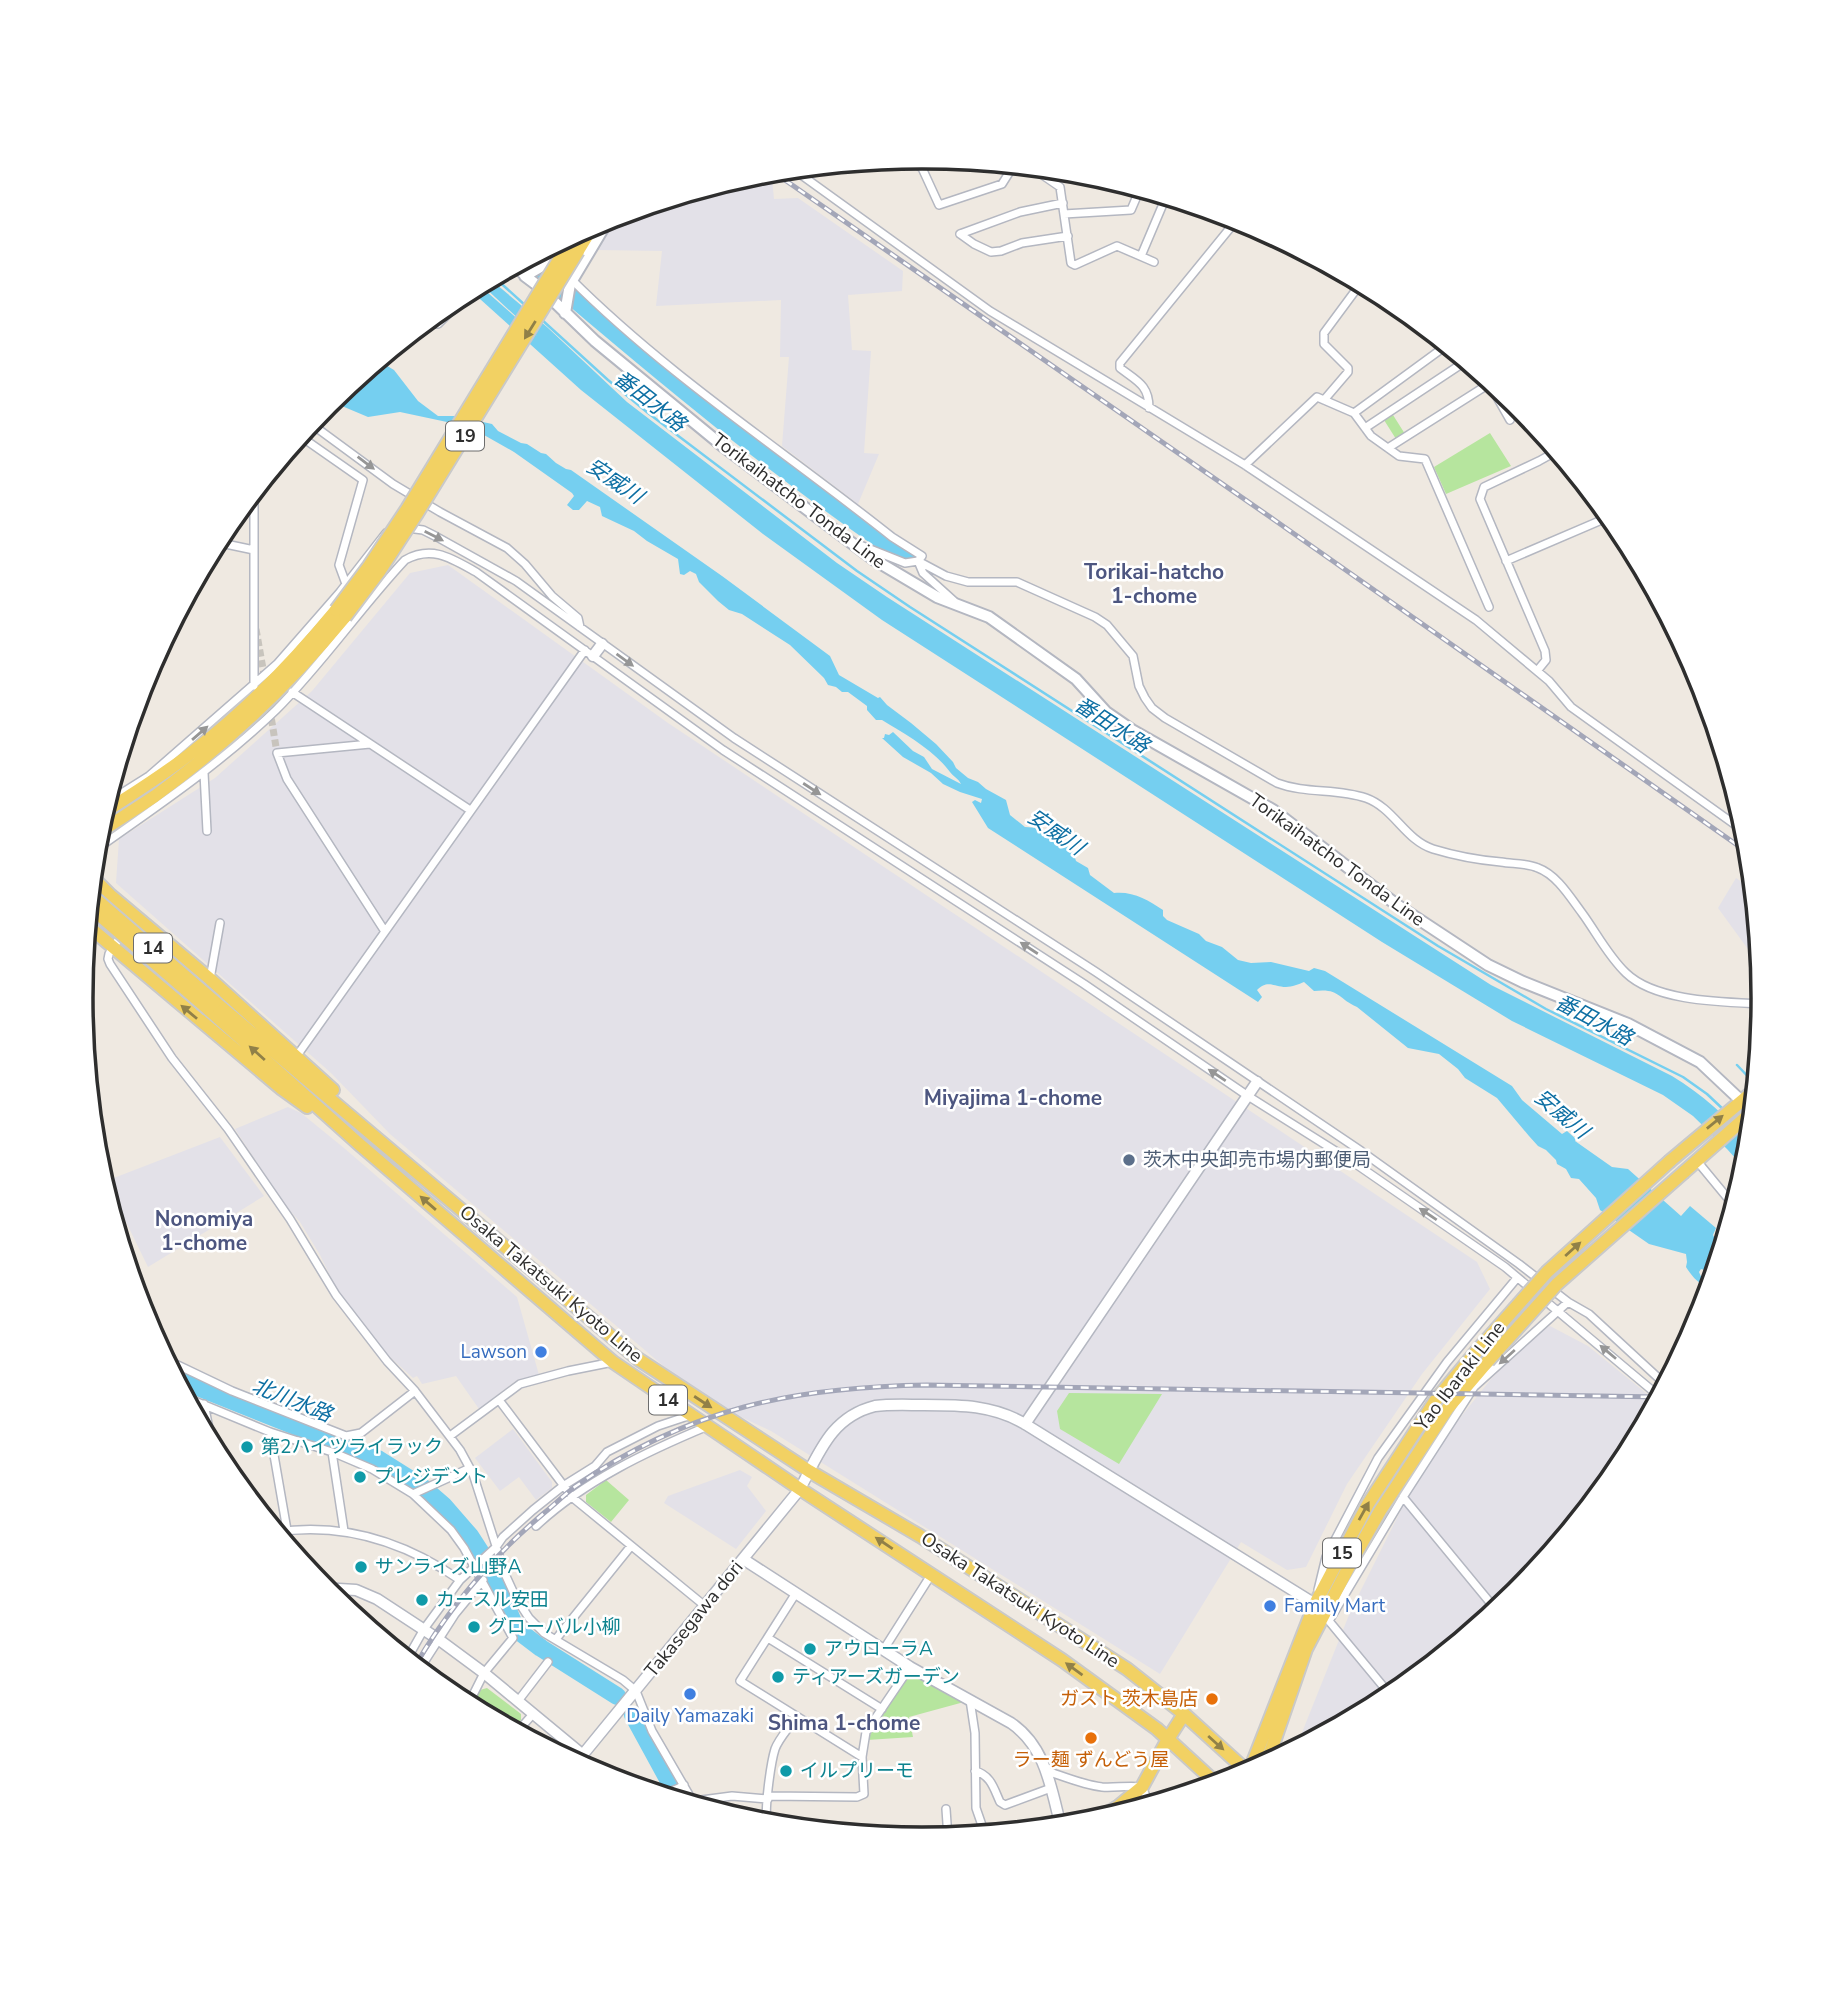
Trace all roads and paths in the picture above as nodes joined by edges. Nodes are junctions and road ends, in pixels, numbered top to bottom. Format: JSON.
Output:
{"nodes":[{"id":1,"x":922,"y":169,"type":"edge"},
{"id":2,"x":1009,"y":174,"type":"edge"},
{"id":3,"x":805,"y":178,"type":"edge"},
{"id":4,"x":1048,"y":179,"type":"edge"},
{"id":5,"x":1137,"y":197,"type":"edge"},
{"id":6,"x":1063,"y":204,"type":"junction"},
{"id":7,"x":1163,"y":205,"type":"edge"},
{"id":8,"x":1064,"y":214,"type":"junction"},
{"id":9,"x":1222,"y":225,"type":"edge"},
{"id":10,"x":1068,"y":236,"type":"junction"},
{"id":11,"x":570,"y":247,"type":"edge"},
{"id":12,"x":569,"y":248,"type":"edge"},
{"id":13,"x":1141,"y":256,"type":"junction"},
{"id":14,"x":545,"y":260,"type":"edge"},
{"id":15,"x":1154,"y":262,"type":"dead end"},
{"id":16,"x":540,"y":263,"type":"edge"},
{"id":17,"x":522,"y":272,"type":"edge"},
{"id":18,"x":527,"y":274,"type":"junction"},
{"id":19,"x":571,"y":282,"type":"junction"},
{"id":20,"x":1355,"y":291,"type":"edge"},
{"id":21,"x":566,"y":310,"type":"junction"},
{"id":22,"x":1440,"y":350,"type":"edge"},
{"id":23,"x":1458,"y":365,"type":"edge"},
{"id":24,"x":1482,"y":387,"type":"edge"},
{"id":25,"x":1324,"y":400,"type":"junction"},
{"id":26,"x":1501,"y":404,"type":"edge"},
{"id":27,"x":1149,"y":408,"type":"junction"},
{"id":28,"x":1354,"y":413,"type":"junction"},
{"id":29,"x":1510,"y":420,"type":"dead end"},
{"id":30,"x":1365,"y":428,"type":"junction"},
{"id":31,"x":319,"y":430,"type":"edge"},
{"id":32,"x":308,"y":442,"type":"edge"},
{"id":33,"x":1388,"y":448,"type":"junction"},
{"id":34,"x":1549,"y":455,"type":"edge"},
{"id":35,"x":1244,"y":465,"type":"junction"},
{"id":36,"x":254,"y":508,"type":"edge"},
{"id":37,"x":1600,"y":521,"type":"edge"},
{"id":38,"x":391,"y":529,"type":"junction"},
{"id":39,"x":846,"y":540,"type":"junction"},
{"id":40,"x":229,"y":545,"type":"edge"},
{"id":41,"x":254,"y":550,"type":"junction"},
{"id":42,"x":405,"y":560,"type":"junction"},
{"id":43,"x":918,"y":561,"type":"junction"},
{"id":44,"x":1506,"y":561,"type":"junction"},
{"id":45,"x":346,"y":584,"type":"junction"},
{"id":46,"x":960,"y":606,"type":"junction"},
{"id":47,"x":1489,"y":607,"type":"dead end"},
{"id":48,"x":340,"y":613,"type":"junction"},
{"id":49,"x":580,"y":627,"type":"junction"},
{"id":50,"x":602,"y":644,"type":"junction"},
{"id":51,"x":589,"y":653,"type":"junction"},
{"id":52,"x":1537,"y":671,"type":"junction"},
{"id":53,"x":254,"y":685,"type":"junction"},
{"id":54,"x":292,"y":692,"type":"junction"},
{"id":55,"x":370,"y":744,"type":"junction"},
{"id":56,"x":204,"y":773,"type":"junction"},
{"id":57,"x":118,"y":795,"type":"edge"},
{"id":58,"x":117,"y":804,"type":"edge"},
{"id":59,"x":470,"y":810,"type":"junction"},
{"id":60,"x":1733,"y":823,"type":"edge"},
{"id":61,"x":112,"y":824,"type":"edge"},
{"id":62,"x":206,"y":831,"type":"dead end"},
{"id":63,"x":108,"y":841,"type":"edge"},
{"id":64,"x":101,"y":885,"type":"edge"},
{"id":65,"x":99,"y":902,"type":"edge"},
{"id":66,"x":130,"y":911,"type":"junction"},
{"id":67,"x":98,"y":914,"type":"edge"},
{"id":68,"x":220,"y":923,"type":"dead end"},
{"id":69,"x":384,"y":930,"type":"junction"},
{"id":70,"x":96,"y":933,"type":"edge"},
{"id":71,"x":112,"y":948,"type":"junction"},
{"id":72,"x":210,"y":979,"type":"junction"},
{"id":73,"x":1752,"y":1003,"type":"edge"},
{"id":74,"x":212,"y":1006,"type":"junction"},
{"id":75,"x":296,"y":1057,"type":"junction"},
{"id":76,"x":1257,"y":1082,"type":"junction"},
{"id":77,"x":1248,"y":1096,"type":"junction"},
{"id":78,"x":1745,"y":1098,"type":"edge"},
{"id":79,"x":1743,"y":1121,"type":"edge"},
{"id":80,"x":370,"y":1132,"type":"junction"},
{"id":81,"x":359,"y":1144,"type":"junction"},
{"id":82,"x":1697,"y":1161,"type":"junction"},
{"id":83,"x":1727,"y":1198,"type":"edge"},
{"id":84,"x":1517,"y":1278,"type":"junction"},
{"id":85,"x":1568,"y":1302,"type":"junction"},
{"id":86,"x":1558,"y":1311,"type":"junction"},
{"id":87,"x":613,"y":1362,"type":"junction"},
{"id":88,"x":178,"y":1365,"type":"edge"},
{"id":89,"x":1659,"y":1379,"type":"edge"},
{"id":90,"x":415,"y":1391,"type":"junction"},
{"id":91,"x":1653,"y":1391,"type":"edge"},
{"id":92,"x":499,"y":1400,"type":"junction"},
{"id":93,"x":198,"y":1402,"type":"edge"},
{"id":94,"x":204,"y":1404,"type":"junction"},
{"id":95,"x":691,"y":1415,"type":"junction"},
{"id":96,"x":207,"y":1417,"type":"edge"},
{"id":97,"x":1025,"y":1424,"type":"junction"},
{"id":98,"x":708,"y":1426,"type":"junction"},
{"id":99,"x":271,"y":1432,"type":"junction"},
{"id":100,"x":450,"y":1436,"type":"junction"},
{"id":101,"x":332,"y":1452,"type":"junction"},
{"id":102,"x":470,"y":1468,"type":"junction"},
{"id":103,"x":809,"y":1471,"type":"junction"},
{"id":104,"x":563,"y":1486,"type":"junction"},
{"id":105,"x":800,"y":1489,"type":"junction"},
{"id":106,"x":415,"y":1493,"type":"junction"},
{"id":107,"x":573,"y":1497,"type":"junction"},
{"id":108,"x":1403,"y":1497,"type":"junction"},
{"id":109,"x":536,"y":1526,"type":"dead end"},
{"id":110,"x":287,"y":1530,"type":"joint"},
{"id":111,"x":344,"y":1531,"type":"junction"},
{"id":112,"x":496,"y":1546,"type":"junction"},
{"id":113,"x":631,"y":1546,"type":"junction"},
{"id":114,"x":1354,"y":1557,"type":"junction"},
{"id":115,"x":743,"y":1559,"type":"junction"},
{"id":116,"x":475,"y":1566,"type":"junction"},
{"id":117,"x":931,"y":1575,"type":"junction"},
{"id":118,"x":460,"y":1580,"type":"junction"},
{"id":119,"x":483,"y":1580,"type":"junction"},
{"id":120,"x":340,"y":1589,"type":"edge"},
{"id":121,"x":796,"y":1593,"type":"junction"},
{"id":122,"x":1342,"y":1598,"type":"junction"},
{"id":123,"x":1490,"y":1603,"type":"edge"},
{"id":124,"x":1315,"y":1604,"type":"junction"},
{"id":125,"x":705,"y":1606,"type":"junction"},
{"id":126,"x":1329,"y":1621,"type":"junction"},
{"id":127,"x":424,"y":1629,"type":"junction"},
{"id":128,"x":768,"y":1638,"type":"junction"},
{"id":129,"x":438,"y":1639,"type":"junction"},
{"id":130,"x":556,"y":1639,"type":"junction"},
{"id":131,"x":884,"y":1649,"type":"junction"},
{"id":132,"x":1306,"y":1649,"type":"junction"},
{"id":133,"x":411,"y":1652,"type":"edge"},
{"id":134,"x":424,"y":1662,"type":"edge"},
{"id":135,"x":548,"y":1662,"type":"dead end"},
{"id":136,"x":910,"y":1667,"type":"junction"},
{"id":137,"x":484,"y":1673,"type":"junction"},
{"id":138,"x":1384,"y":1687,"type":"edge"},
{"id":139,"x":636,"y":1691,"type":"junction"},
{"id":140,"x":473,"y":1695,"type":"edge"},
{"id":141,"x":970,"y":1700,"type":"junction"},
{"id":142,"x":518,"y":1702,"type":"junction"},
{"id":143,"x":882,"y":1709,"type":"junction"},
{"id":144,"x":533,"y":1714,"type":"junction"},
{"id":145,"x":1184,"y":1714,"type":"junction"},
{"id":146,"x":796,"y":1717,"type":"junction"},
{"id":147,"x":523,"y":1725,"type":"edge"},
{"id":148,"x":1168,"y":1739,"type":"junction"},
{"id":149,"x":570,"y":1749,"type":"edge"},
{"id":150,"x":1271,"y":1751,"type":"edge"},
{"id":151,"x":583,"y":1755,"type":"edge"},
{"id":152,"x":862,"y":1757,"type":"junction"},
{"id":153,"x":1255,"y":1758,"type":"edge"},
{"id":154,"x":1239,"y":1765,"type":"edge"},
{"id":155,"x":1047,"y":1771,"type":"junction"},
{"id":156,"x":975,"y":1772,"type":"junction"},
{"id":157,"x":1210,"y":1776,"type":"edge"},
{"id":158,"x":682,"y":1786,"type":"junction"},
{"id":159,"x":1142,"y":1787,"type":"junction"},
{"id":160,"x":1051,"y":1788,"type":"junction"},
{"id":161,"x":675,"y":1790,"type":"edge"},
{"id":162,"x":687,"y":1794,"type":"edge"},
{"id":163,"x":1146,"y":1797,"type":"edge"},
{"id":164,"x":768,"y":1798,"type":"junction"},
{"id":165,"x":709,"y":1800,"type":"edge"},
{"id":166,"x":1122,"y":1803,"type":"edge"},
{"id":167,"x":946,"y":1809,"type":"dead end"},
{"id":168,"x":767,"y":1813,"type":"edge"},
{"id":169,"x":1058,"y":1816,"type":"edge"},
{"id":170,"x":982,"y":1826,"type":"edge"},
{"id":171,"x":947,"y":1827,"type":"edge"}],
"edges":[{"from":1,"to":2,"type":"street"},
{"from":3,"to":27,"type":"street"},
{"from":4,"to":6,"type":"street"},
{"from":5,"to":8,"type":"street"},
{"from":6,"to":8,"type":"street"},
{"from":6,"to":10,"type":"street"},
{"from":7,"to":13,"type":"street"},
{"from":8,"to":10,"type":"street"},
{"from":9,"to":27,"type":"street"},
{"from":10,"to":13,"type":"street"},
{"from":11,"to":19,"type":"main road"},
{"from":12,"to":48,"type":"main road","number":"19","bridge":true},
{"from":13,"to":15,"type":"street"},
{"from":14,"to":19,"type":"street"},
{"from":16,"to":18,"type":"main road"},
{"from":17,"to":18,"type":"street"},
{"from":18,"to":21,"type":"main road","name":"Torikaihatcho Tonda Line"},
{"from":19,"to":21,"type":"main road"},
{"from":19,"to":43,"type":"street"},
{"from":20,"to":25,"type":"street"},
{"from":21,"to":39,"type":"main road","name":"Torikaihatcho Tonda Line"},
{"from":22,"to":28,"type":"street"},
{"from":23,"to":30,"type":"street"},
{"from":24,"to":33,"type":"street"},
{"from":25,"to":28,"type":"street"},
{"from":25,"to":35,"type":"street"},
{"from":26,"to":29,"type":"street"},
{"from":27,"to":35,"type":"street"},
{"from":28,"to":30,"type":"street"},
{"from":30,"to":33,"type":"street"},
{"from":31,"to":49,"type":"street","one_way":true},
{"from":32,"to":45,"type":"street"},
{"from":33,"to":47,"type":"street"},
{"from":34,"to":44,"type":"street"},
{"from":35,"to":52,"type":"street"},
{"from":36,"to":41,"type":"street"},
{"from":37,"to":44,"type":"street"},
{"from":38,"to":42,"type":"street"},
{"from":38,"to":45,"type":"street"},
{"from":38,"to":49,"type":"street","one_way":true},
{"from":39,"to":43,"type":"street"},
{"from":39,"to":46,"type":"main road","name":"Torikaihatcho Tonda Line"},
{"from":40,"to":41,"type":"street"},
{"from":41,"to":53,"type":"street"},
{"from":42,"to":51,"type":"street"},
{"from":42,"to":54,"type":"street"},
{"from":43,"to":46,"type":"street"},
{"from":43,"to":73,"type":"street"},
{"from":44,"to":52,"type":"street"},
{"from":45,"to":53,"type":"street"},
{"from":46,"to":78,"type":"main road","name":"Torikaihatcho Tonda Line"},
{"from":48,"to":58,"type":"main road","number":"19"},
{"from":48,"to":61,"type":"main road","number":"19"},
{"from":49,"to":50,"type":"street"},
{"from":50,"to":51,"type":"street"},
{"from":50,"to":76,"type":"street","one_way":true},
{"from":51,"to":59,"type":"street"},
{"from":77,"to":51,"type":"street","one_way":true},
{"from":52,"to":60,"type":"street"},
{"from":57,"to":53,"type":"street","one_way":true},
{"from":54,"to":55,"type":"street"},
{"from":54,"to":56,"type":"street"},
{"from":55,"to":59,"type":"street"},
{"from":55,"to":69,"type":"street"},
{"from":56,"to":62,"type":"street"},
{"from":56,"to":63,"type":"street"},
{"from":59,"to":69,"type":"street"},
{"from":64,"to":66,"type":"main road"},
{"from":65,"to":74,"type":"main road","name":"Osaka Takatsuki Kyoto Line","number":"14","bridge":true},
{"from":66,"to":71,"type":"street"},
{"from":66,"to":72,"type":"main road"},
{"from":67,"to":74,"type":"main road","name":"Osaka Takatsuki Kyoto Line","number":"14","bridge":true},
{"from":68,"to":72,"type":"street"},
{"from":69,"to":75,"type":"street"},
{"from":70,"to":71,"type":"main road"},
{"from":81,"to":71,"type":"main road","one_way":true},
{"from":71,"to":90,"type":"street"},
{"from":72,"to":75,"type":"main road"},
{"from":74,"to":80,"type":"main road","name":"Osaka Takatsuki Kyoto Line","number":"14"},
{"from":81,"to":74,"type":"main road","name":"Osaka Takatsuki Kyoto Line","number":"14","one_way":true},
{"from":75,"to":80,"type":"main road"},
{"from":76,"to":77,"type":"street"},
{"from":76,"to":85,"type":"street"},
{"from":84,"to":77,"type":"street","one_way":true},
{"from":77,"to":97,"type":"street"},
{"from":124,"to":78,"type":"main road","name":"Yao Ibaraki Line","number":"15","one_way":true,"bridge":true},
{"from":79,"to":82,"type":"main road","name":"Yao Ibaraki Line","number":"15"},
{"from":80,"to":103,"type":"main road","name":"Osaka Takatsuki Kyoto Line","number":"14","one_way":true},
{"from":87,"to":81,"type":"main road","name":"Osaka Takatsuki Kyoto Line","number":"14","one_way":true},
{"from":82,"to":83,"type":"street"},
{"from":82,"to":114,"type":"main road","name":"Yao Ibaraki Line","number":"15","bridge":true},
{"from":84,"to":86,"type":"street"},
{"from":84,"to":124,"type":"street"},
{"from":85,"to":86,"type":"street"},
{"from":85,"to":89,"type":"street"},
{"from":91,"to":86,"type":"street","one_way":true},
{"from":86,"to":108,"type":"street","one_way":true},
{"from":87,"to":92,"type":"street"},
{"from":87,"to":95,"type":"main road","name":"Osaka Takatsuki Kyoto Line","number":"14"},
{"from":88,"to":90,"type":"street"},
{"from":90,"to":100,"type":"street"},
{"from":92,"to":100,"type":"street"},
{"from":92,"to":104,"type":"street"},
{"from":93,"to":94,"type":"street"},
{"from":94,"to":96,"type":"street"},
{"from":94,"to":99,"type":"street"},
{"from":95,"to":98,"type":"main road","name":"Osaka Takatsuki Kyoto Line","number":"14"},
{"from":95,"to":104,"type":"street"},
{"from":97,"to":103,"type":"street","name":"Takasegawa dori"},
{"from":97,"to":124,"type":"street","name":"Takasegawa dori"},
{"from":98,"to":105,"type":"main road","name":"Osaka Takatsuki Kyoto Line","number":"14"},
{"from":98,"to":107,"type":"street"},
{"from":99,"to":101,"type":"street"},
{"from":99,"to":110,"type":"street"},
{"from":100,"to":102,"type":"street"},
{"from":101,"to":106,"type":"street"},
{"from":101,"to":111,"type":"street"},
{"from":102,"to":106,"type":"street"},
{"from":102,"to":112,"type":"street"},
{"from":103,"to":105,"type":"street","name":"Takasegawa dori"},
{"from":103,"to":145,"type":"main road","name":"Osaka Takatsuki Kyoto Line","number":"14"},
{"from":104,"to":107,"type":"street"},
{"from":104,"to":112,"type":"street"},
{"from":105,"to":115,"type":"street","name":"Takasegawa dori"},
{"from":117,"to":105,"type":"main road","name":"Osaka Takatsuki Kyoto Line","number":"14","one_way":true},
{"from":106,"to":116,"type":"street"},
{"from":107,"to":109,"type":"street"},
{"from":107,"to":113,"type":"street"},
{"from":108,"to":122,"type":"street"},
{"from":108,"to":123,"type":"street"},
{"from":110,"to":111,"type":"street"},
{"from":111,"to":118,"type":"street"},
{"from":112,"to":116,"type":"street"},
{"from":112,"to":130,"type":"street"},
{"from":113,"to":125,"type":"street"},
{"from":113,"to":130,"type":"street"},
{"from":114,"to":122,"type":"main road"},
{"from":114,"to":132,"type":"main road","name":"Yao Ibaraki Line","number":"15"},
{"from":115,"to":121,"type":"street"},
{"from":115,"to":125,"type":"street","name":"Takasegawa dori"},
{"from":116,"to":118,"type":"street"},
{"from":116,"to":119,"type":"street"},
{"from":117,"to":131,"type":"street"},
{"from":148,"to":117,"type":"main road","name":"Osaka Takatsuki Kyoto Line","number":"14","one_way":true},
{"from":118,"to":127,"type":"street"},
{"from":119,"to":129,"type":"street"},
{"from":119,"to":137,"type":"street"},
{"from":120,"to":127,"type":"street"},
{"from":121,"to":128,"type":"street"},
{"from":121,"to":131,"type":"street"},
{"from":122,"to":126,"type":"street"},
{"from":124,"to":153,"type":"main road","name":"Yao Ibaraki Line","number":"15"},
{"from":125,"to":139,"type":"street","name":"Takasegawa dori"},
{"from":126,"to":132,"type":"main road"},
{"from":126,"to":138,"type":"street"},
{"from":127,"to":129,"type":"street"},
{"from":127,"to":133,"type":"street"},
{"from":128,"to":143,"type":"street"},
{"from":128,"to":146,"type":"street"},
{"from":129,"to":134,"type":"street"},
{"from":129,"to":137,"type":"street"},
{"from":130,"to":139,"type":"street"},
{"from":131,"to":136,"type":"street"},
{"from":132,"to":150,"type":"main road","name":"Yao Ibaraki Line","number":"15"},
{"from":135,"to":142,"type":"street"},
{"from":136,"to":141,"type":"street"},
{"from":136,"to":143,"type":"street"},
{"from":137,"to":140,"type":"street"},
{"from":137,"to":142,"type":"street"},
{"from":139,"to":151,"type":"street","name":"Takasegawa dori"},
{"from":139,"to":158,"type":"street"},
{"from":141,"to":155,"type":"street"},
{"from":141,"to":156,"type":"street"},
{"from":142,"to":144,"type":"street"},
{"from":143,"to":152,"type":"street"},
{"from":144,"to":147,"type":"street"},
{"from":144,"to":149,"type":"street"},
{"from":145,"to":148,"type":"main road"},
{"from":145,"to":154,"type":"main road","name":"Osaka Takatsuki Kyoto Line","number":"14","one_way":true},
{"from":146,"to":152,"type":"street"},
{"from":146,"to":164,"type":"street"},
{"from":148,"to":157,"type":"main road","name":"Osaka Takatsuki Kyoto Line","number":"14"},
{"from":148,"to":159,"type":"main road"},
{"from":152,"to":164,"type":"street"},
{"from":155,"to":159,"type":"street"},
{"from":155,"to":160,"type":"street"},
{"from":156,"to":160,"type":"street"},
{"from":156,"to":170,"type":"street"},
{"from":158,"to":161,"type":"street"},
{"from":158,"to":162,"type":"street"},
{"from":159,"to":163,"type":"street"},
{"from":159,"to":166,"type":"main road"},
{"from":160,"to":169,"type":"street"},
{"from":164,"to":165,"type":"street"},
{"from":164,"to":168,"type":"street"},
{"from":167,"to":171,"type":"street"}]}
